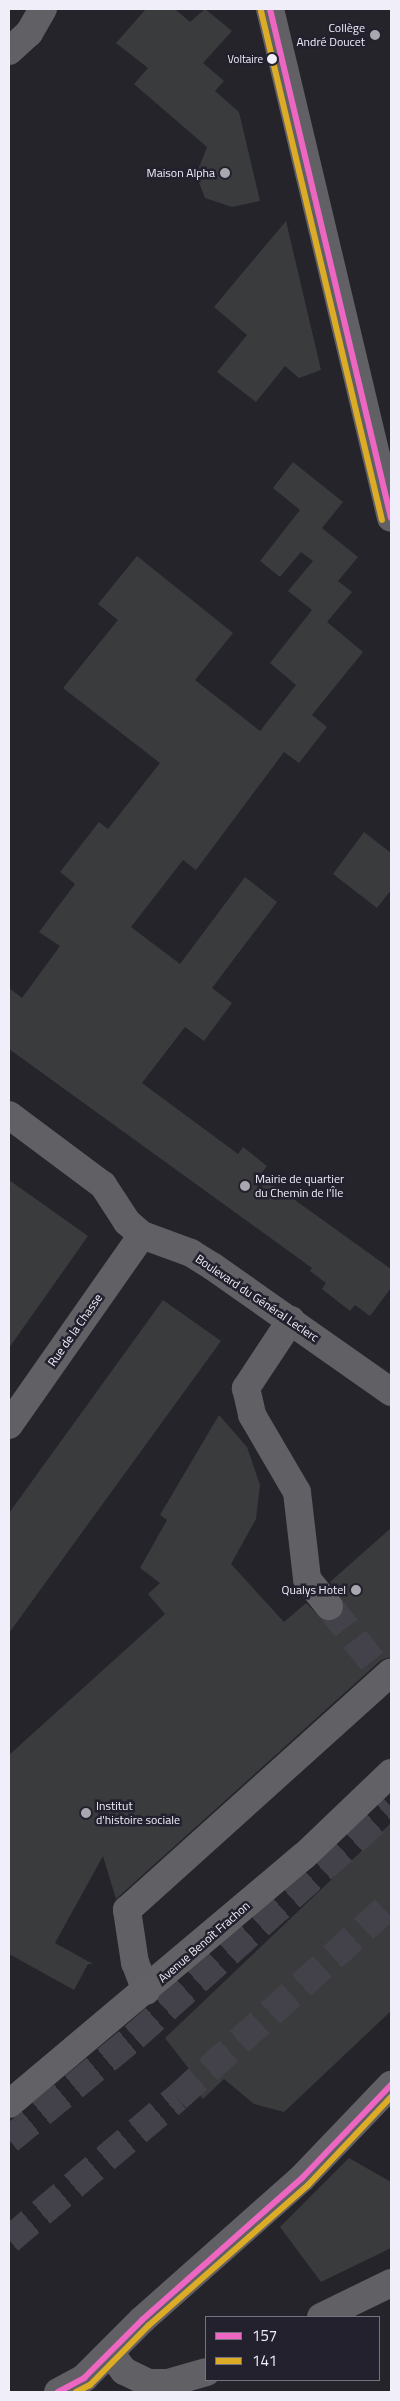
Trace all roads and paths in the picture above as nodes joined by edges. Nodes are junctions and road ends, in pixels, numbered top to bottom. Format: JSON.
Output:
{"nodes":[{"id":1,"x":44,"y":9,"type":"edge"},
{"id":2,"x":270,"y":9,"type":"edge"},
{"id":3,"x":9,"y":51,"type":"edge"},
{"id":4,"x":383,"y":438,"type":"edge"},
{"id":5,"x":391,"y":518,"type":"edge"},
{"id":6,"x":9,"y":1115,"type":"edge"},
{"id":7,"x":142,"y":1235,"type":"junction"},
{"id":8,"x":291,"y":1320,"type":"junction"},
{"id":9,"x":391,"y":1392,"type":"edge"},
{"id":10,"x":9,"y":1425,"type":"edge"},
{"id":11,"x":329,"y":1606,"type":"tunnel mouth"},
{"id":12,"x":387,"y":1676,"type":"edge"},
{"id":13,"x":391,"y":1773,"type":"edge"},
{"id":14,"x":146,"y":1992,"type":"junction"},
{"id":15,"x":391,"y":2085,"type":"edge"},
{"id":16,"x":9,"y":2104,"type":"edge"},
{"id":17,"x":391,"y":2283,"type":"edge"},
{"id":18,"x":323,"y":2316,"type":"edge"},
{"id":19,"x":110,"y":2353,"type":"junction"},
{"id":20,"x":205,"y":2372,"type":"edge"},
{"id":21,"x":58,"y":2392,"type":"edge"}],
"edges":[{"from":1,"to":3,"type":"street"},
{"from":2,"to":4,"type":"street"},
{"from":4,"to":5,"type":"street"},
{"from":6,"to":7,"type":"street","name":"Boulevard du Général Leclerc"},
{"from":7,"to":8,"type":"street","name":"Boulevard du Général Leclerc"},
{"from":7,"to":10,"type":"street","name":"Rue de la Chasse"},
{"from":8,"to":9,"type":"street","name":"Boulevard du Général Leclerc"},
{"from":8,"to":11,"type":"street"},
{"from":12,"to":14,"type":"street"},
{"from":13,"to":14,"type":"main road","name":"Avenue Benoît Frachon"},
{"from":14,"to":16,"type":"main road","name":"Avenue Benoît Frachon"},
{"from":15,"to":19,"type":"street"},
{"from":17,"to":18,"type":"street"},
{"from":19,"to":20,"type":"street"},
{"from":19,"to":21,"type":"street"}]}
